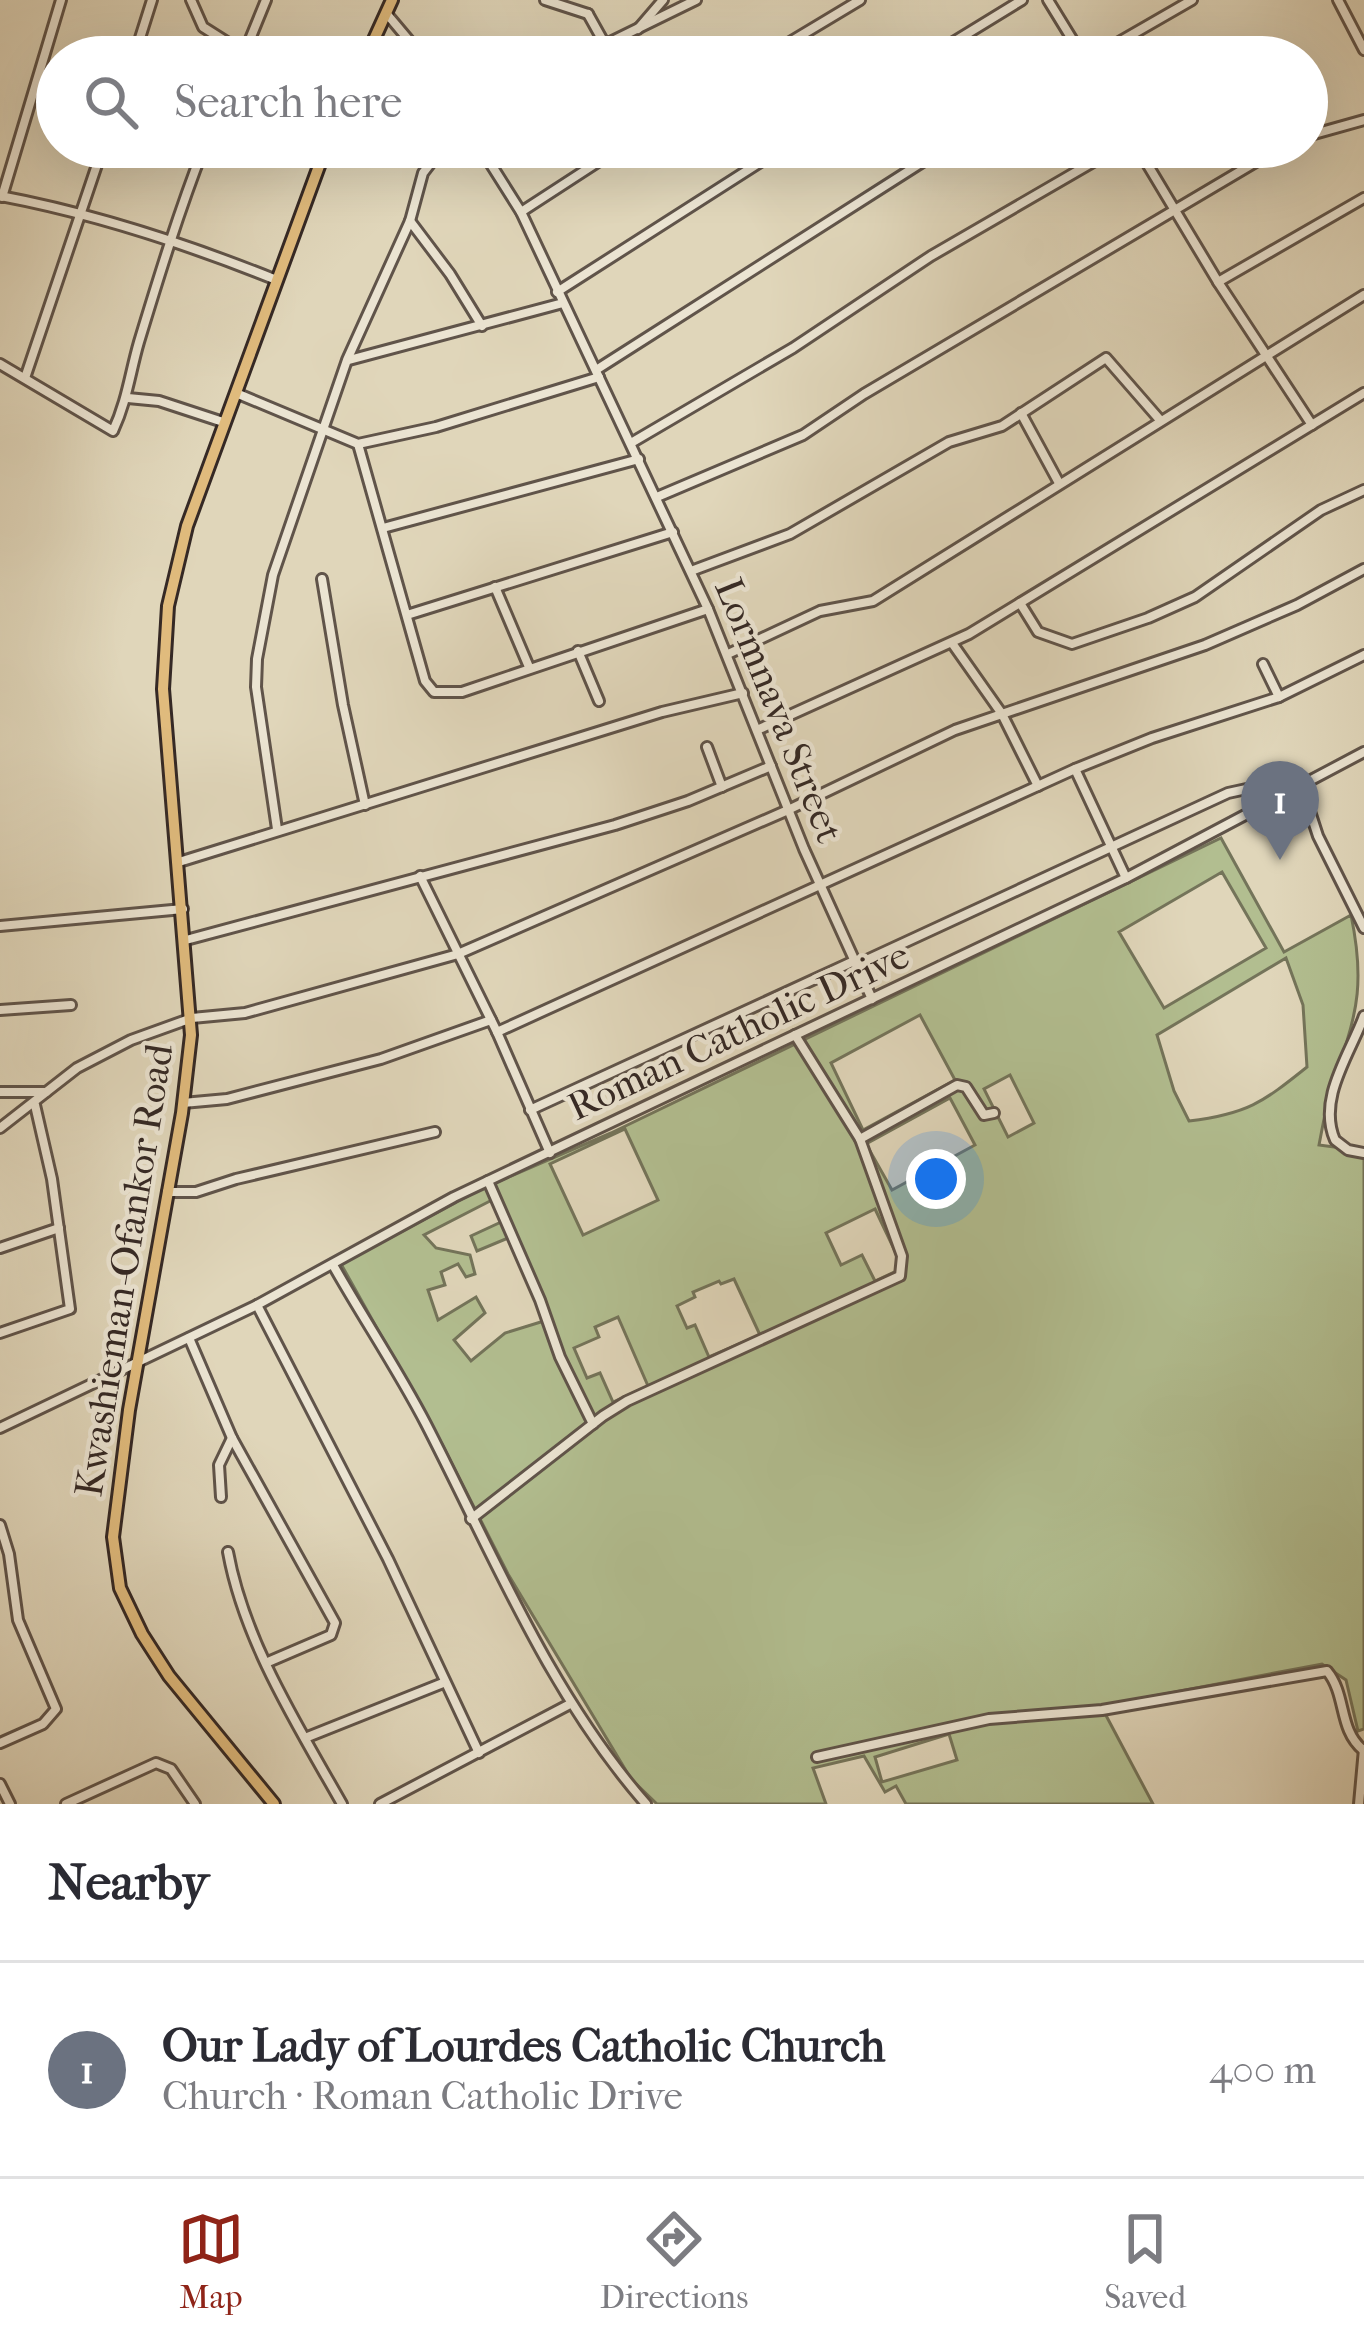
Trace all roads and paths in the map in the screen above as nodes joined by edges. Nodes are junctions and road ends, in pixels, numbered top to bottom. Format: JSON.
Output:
{"nodes":[{"id":1,"x":62,"y":0,"type":"edge"},
{"id":2,"x":152,"y":0,"type":"edge"},
{"id":3,"x":191,"y":0,"type":"edge"},
{"id":4,"x":266,"y":0,"type":"edge"},
{"id":5,"x":392,"y":0,"type":"edge"},
{"id":6,"x":545,"y":0,"type":"edge"},
{"id":7,"x":663,"y":0,"type":"edge"},
{"id":8,"x":696,"y":0,"type":"edge"},
{"id":9,"x":860,"y":0,"type":"edge"},
{"id":10,"x":1022,"y":0,"type":"edge"},
{"id":11,"x":1048,"y":0,"type":"edge"},
{"id":12,"x":1192,"y":0,"type":"edge"},
{"id":13,"x":1339,"y":0,"type":"edge"},
{"id":14,"x":593,"y":2,"type":"edge"},
{"id":15,"x":386,"y":13,"type":"junction"},
{"id":16,"x":588,"y":14,"type":"junction"},
{"id":17,"x":638,"y":30,"type":"junction"},
{"id":18,"x":51,"y":36,"type":"edge"},
{"id":19,"x":141,"y":36,"type":"edge"},
{"id":20,"x":216,"y":36,"type":"edge"},
{"id":21,"x":251,"y":36,"type":"edge"},
{"id":22,"x":376,"y":36,"type":"edge"},
{"id":23,"x":405,"y":36,"type":"edge"},
{"id":24,"x":601,"y":36,"type":"edge"},
{"id":25,"x":624,"y":36,"type":"edge"},
{"id":26,"x":800,"y":36,"type":"edge"},
{"id":27,"x":963,"y":36,"type":"edge"},
{"id":28,"x":1070,"y":36,"type":"edge"},
{"id":29,"x":1129,"y":36,"type":"edge"},
{"id":30,"x":1364,"y":50,"type":"edge"},
{"id":31,"x":36,"y":84,"type":"edge"},
{"id":32,"x":1364,"y":120,"type":"edge"},
{"id":33,"x":1328,"y":130,"type":"edge"},
{"id":34,"x":95,"y":168,"type":"edge"},
{"id":35,"x":196,"y":168,"type":"edge"},
{"id":36,"x":318,"y":168,"type":"edge"},
{"id":37,"x":427,"y":168,"type":"edge"},
{"id":38,"x":493,"y":168,"type":"edge"},
{"id":39,"x":589,"y":168,"type":"edge"},
{"id":40,"x":751,"y":168,"type":"edge"},
{"id":41,"x":914,"y":168,"type":"edge"},
{"id":42,"x":1083,"y":168,"type":"edge"},
{"id":43,"x":1149,"y":168,"type":"edge"},
{"id":44,"x":1245,"y":168,"type":"edge"},
{"id":45,"x":1,"y":196,"type":"edge"},
{"id":46,"x":1364,"y":198,"type":"edge"},
{"id":47,"x":1174,"y":210,"type":"junction"},
{"id":48,"x":80,"y":211,"type":"junction"},
{"id":49,"x":521,"y":212,"type":"junction"},
{"id":50,"x":410,"y":221,"type":"junction"},
{"id":51,"x":171,"y":238,"type":"junction"},
{"id":52,"x":274,"y":279,"type":"junction"},
{"id":53,"x":1218,"y":282,"type":"junction"},
{"id":54,"x":557,"y":292,"type":"junction"},
{"id":55,"x":1364,"y":295,"type":"edge"},
{"id":56,"x":562,"y":303,"type":"junction"},
{"id":57,"x":482,"y":326,"type":"junction"},
{"id":58,"x":1266,"y":355,"type":"junction"},
{"id":59,"x":347,"y":360,"type":"junction"},
{"id":60,"x":0,"y":364,"type":"edge"},
{"id":61,"x":597,"y":374,"type":"junction"},
{"id":62,"x":25,"y":378,"type":"junction"},
{"id":63,"x":234,"y":393,"type":"junction"},
{"id":64,"x":1364,"y":393,"type":"edge"},
{"id":65,"x":128,"y":398,"type":"junction"},
{"id":66,"x":1021,"y":412,"type":"junction"},
{"id":67,"x":1160,"y":420,"type":"junction"},
{"id":68,"x":223,"y":422,"type":"junction"},
{"id":69,"x":1312,"y":424,"type":"junction"},
{"id":70,"x":323,"y":427,"type":"junction"},
{"id":71,"x":631,"y":443,"type":"junction"},
{"id":72,"x":358,"y":444,"type":"junction"},
{"id":73,"x":639,"y":459,"type":"junction"},
{"id":74,"x":1059,"y":483,"type":"junction"},
{"id":75,"x":1364,"y":490,"type":"edge"},
{"id":76,"x":657,"y":497,"type":"junction"},
{"id":77,"x":383,"y":528,"type":"junction"},
{"id":78,"x":673,"y":532,"type":"junction"},
{"id":79,"x":1364,"y":569,"type":"edge"},
{"id":80,"x":691,"y":572,"type":"junction"},
{"id":81,"x":322,"y":579,"type":"dead end"},
{"id":82,"x":495,"y":587,"type":"junction"},
{"id":83,"x":1020,"y":603,"type":"junction"},
{"id":84,"x":708,"y":609,"type":"junction"},
{"id":85,"x":407,"y":614,"type":"junction"},
{"id":86,"x":952,"y":643,"type":"junction"},
{"id":87,"x":578,"y":651,"type":"junction"},
{"id":88,"x":728,"y":654,"type":"junction"},
{"id":89,"x":1364,"y":656,"type":"edge"},
{"id":90,"x":1263,"y":664,"type":"dead end"},
{"id":91,"x":529,"y":668,"type":"junction"},
{"id":92,"x":743,"y":693,"type":"junction"},
{"id":93,"x":1280,"y":697,"type":"junction"},
{"id":94,"x":599,"y":701,"type":"dead end"},
{"id":95,"x":1002,"y":714,"type":"junction"},
{"id":96,"x":757,"y":730,"type":"junction"},
{"id":97,"x":707,"y":747,"type":"dead end"},
{"id":98,"x":1364,"y":752,"type":"edge"},
{"id":99,"x":771,"y":766,"type":"junction"},
{"id":100,"x":1075,"y":769,"type":"junction"},
{"id":101,"x":1038,"y":786,"type":"junction"},
{"id":102,"x":722,"y":787,"type":"junction"},
{"id":103,"x":1302,"y":788,"type":"junction"},
{"id":104,"x":1272,"y":802,"type":"junction"},
{"id":105,"x":365,"y":805,"type":"junction"},
{"id":106,"x":788,"y":810,"type":"junction"},
{"id":107,"x":277,"y":829,"type":"junction"},
{"id":108,"x":1113,"y":848,"type":"junction"},
{"id":109,"x":179,"y":862,"type":"junction"},
{"id":110,"x":420,"y":876,"type":"junction"},
{"id":111,"x":1126,"y":878,"type":"junction"},
{"id":112,"x":820,"y":888,"type":"junction"},
{"id":113,"x":183,"y":909,"type":"junction"},
{"id":114,"x":0,"y":926,"type":"edge"},
{"id":115,"x":1364,"y":928,"type":"edge"},
{"id":116,"x":186,"y":940,"type":"junction"},
{"id":117,"x":458,"y":954,"type":"junction"},
{"id":118,"x":855,"y":963,"type":"junction"},
{"id":119,"x":872,"y":999,"type":"junction"},
{"id":120,"x":71,"y":1005,"type":"dead end"},
{"id":121,"x":0,"y":1010,"type":"edge"},
{"id":122,"x":1364,"y":1016,"type":"edge"},
{"id":123,"x":192,"y":1018,"type":"junction"},
{"id":124,"x":491,"y":1020,"type":"junction"},
{"id":125,"x":497,"y":1032,"type":"junction"},
{"id":126,"x":795,"y":1036,"type":"junction"},
{"id":127,"x":49,"y":1092,"type":"junction"},
{"id":128,"x":0,"y":1093,"type":"edge"},
{"id":129,"x":183,"y":1103,"type":"junction"},
{"id":130,"x":35,"y":1105,"type":"junction"},
{"id":131,"x":530,"y":1110,"type":"junction"},
{"id":132,"x":994,"y":1113,"type":"dead end"},
{"id":133,"x":0,"y":1128,"type":"edge"},
{"id":134,"x":435,"y":1132,"type":"dead end"},
{"id":135,"x":860,"y":1139,"type":"junction"},
{"id":136,"x":550,"y":1153,"type":"junction"},
{"id":137,"x":1364,"y":1153,"type":"edge"},
{"id":138,"x":488,"y":1181,"type":"junction"},
{"id":139,"x":167,"y":1192,"type":"junction"},
{"id":140,"x":59,"y":1228,"type":"junction"},
{"id":141,"x":0,"y":1248,"type":"edge"},
{"id":142,"x":333,"y":1265,"type":"junction"},
{"id":143,"x":257,"y":1305,"type":"junction"},
{"id":144,"x":0,"y":1333,"type":"edge"},
{"id":145,"x":189,"y":1338,"type":"junction"},
{"id":146,"x":138,"y":1360,"type":"junction"},
{"id":147,"x":592,"y":1424,"type":"junction"},
{"id":148,"x":0,"y":1428,"type":"edge"},
{"id":149,"x":232,"y":1438,"type":"junction"},
{"id":150,"x":221,"y":1498,"type":"dead end"},
{"id":151,"x":471,"y":1519,"type":"junction"},
{"id":152,"x":0,"y":1525,"type":"edge"},
{"id":153,"x":228,"y":1552,"type":"dead end"},
{"id":154,"x":268,"y":1662,"type":"junction"},
{"id":155,"x":443,"y":1682,"type":"junction"},
{"id":156,"x":570,"y":1704,"type":"junction"},
{"id":157,"x":305,"y":1738,"type":"junction"},
{"id":158,"x":0,"y":1743,"type":"edge"},
{"id":159,"x":1364,"y":1750,"type":"edge"},
{"id":160,"x":479,"y":1753,"type":"junction"},
{"id":161,"x":817,"y":1757,"type":"dead end"},
{"id":162,"x":0,"y":1784,"type":"edge"},
{"id":163,"x":10,"y":1804,"type":"edge"},
{"id":164,"x":66,"y":1804,"type":"edge"},
{"id":165,"x":195,"y":1804,"type":"edge"},
{"id":166,"x":274,"y":1804,"type":"edge"},
{"id":167,"x":342,"y":1804,"type":"edge"},
{"id":168,"x":380,"y":1804,"type":"edge"},
{"id":169,"x":646,"y":1804,"type":"edge"},
{"id":170,"x":1360,"y":1804,"type":"edge"}],
"edges":[{"from":1,"to":18,"type":"street"},
{"from":2,"to":19,"type":"street"},
{"from":3,"to":20,"type":"street"},
{"from":4,"to":21,"type":"street"},
{"from":5,"to":15,"type":"main road"},
{"from":6,"to":16,"type":"street"},
{"from":7,"to":17,"type":"street"},
{"from":8,"to":17,"type":"street"},
{"from":9,"to":26,"type":"street"},
{"from":10,"to":27,"type":"street"},
{"from":11,"to":28,"type":"street"},
{"from":12,"to":29,"type":"street"},
{"from":13,"to":30,"type":"street"},
{"from":14,"to":16,"type":"street"},
{"from":15,"to":22,"type":"main road"},
{"from":15,"to":23,"type":"street"},
{"from":16,"to":24,"type":"street"},
{"from":17,"to":25,"type":"street"},
{"from":31,"to":45,"type":"street"},
{"from":32,"to":33,"type":"street"},
{"from":34,"to":48,"type":"street"},
{"from":35,"to":51,"type":"street"},
{"from":36,"to":52,"type":"main road","name":"Kwashieman-Ofankor Road"},
{"from":37,"to":50,"type":"street"},
{"from":38,"to":49,"type":"street","name":"Lormnava Street"},
{"from":39,"to":49,"type":"street"},
{"from":40,"to":54,"type":"street"},
{"from":41,"to":61,"type":"street"},
{"from":42,"to":71,"type":"street"},
{"from":43,"to":47,"type":"street"},
{"from":44,"to":47,"type":"street"},
{"from":45,"to":48,"type":"street"},
{"from":46,"to":53,"type":"street"},
{"from":47,"to":53,"type":"street"},
{"from":47,"to":76,"type":"street"},
{"from":48,"to":51,"type":"street"},
{"from":48,"to":62,"type":"street"},
{"from":49,"to":54,"type":"street","name":"Lormnava Street"},
{"from":50,"to":57,"type":"street"},
{"from":50,"to":59,"type":"street"},
{"from":51,"to":52,"type":"street"},
{"from":51,"to":65,"type":"street"},
{"from":52,"to":63,"type":"main road","name":"Kwashieman-Ofankor Road"},
{"from":53,"to":58,"type":"street"},
{"from":54,"to":56,"type":"street","name":"Lormnava Street"},
{"from":55,"to":58,"type":"street"},
{"from":56,"to":57,"type":"street"},
{"from":56,"to":61,"type":"street","name":"Lormnava Street"},
{"from":57,"to":59,"type":"street"},
{"from":58,"to":67,"type":"street"},
{"from":58,"to":69,"type":"street"},
{"from":59,"to":70,"type":"street"},
{"from":60,"to":62,"type":"street"},
{"from":61,"to":71,"type":"street","name":"Lormnava Street"},
{"from":61,"to":72,"type":"street"},
{"from":62,"to":65,"type":"street"},
{"from":63,"to":68,"type":"main road","name":"Kwashieman-Ofankor Road"},
{"from":63,"to":70,"type":"street"},
{"from":64,"to":69,"type":"street"},
{"from":65,"to":68,"type":"street"},
{"from":66,"to":67,"type":"street"},
{"from":66,"to":74,"type":"street"},
{"from":66,"to":80,"type":"street"},
{"from":67,"to":74,"type":"street"},
{"from":68,"to":109,"type":"main road","name":"Kwashieman-Ofankor Road"},
{"from":69,"to":83,"type":"street"},
{"from":70,"to":72,"type":"street"},
{"from":70,"to":107,"type":"street"},
{"from":71,"to":73,"type":"street","name":"Lormnava Street"},
{"from":72,"to":77,"type":"street"},
{"from":73,"to":76,"type":"street","name":"Lormnava Street"},
{"from":73,"to":77,"type":"street"},
{"from":74,"to":88,"type":"street"},
{"from":75,"to":83,"type":"street"},
{"from":76,"to":78,"type":"street","name":"Lormnava Street"},
{"from":77,"to":85,"type":"street"},
{"from":78,"to":80,"type":"street","name":"Lormnava Street"},
{"from":78,"to":82,"type":"street"},
{"from":79,"to":95,"type":"street"},
{"from":80,"to":84,"type":"street","name":"Lormnava Street"},
{"from":81,"to":105,"type":"street"},
{"from":82,"to":85,"type":"street"},
{"from":82,"to":91,"type":"street"},
{"from":83,"to":86,"type":"street"},
{"from":84,"to":87,"type":"street"},
{"from":84,"to":88,"type":"street","name":"Lormnava Street"},
{"from":85,"to":91,"type":"street"},
{"from":86,"to":95,"type":"street"},
{"from":86,"to":96,"type":"street"},
{"from":87,"to":91,"type":"street"},
{"from":87,"to":94,"type":"street"},
{"from":88,"to":92,"type":"street","name":"Lormnava Street"},
{"from":89,"to":93,"type":"street"},
{"from":90,"to":93,"type":"street"},
{"from":92,"to":96,"type":"street","name":"Lormnava Street"},
{"from":92,"to":105,"type":"street"},
{"from":93,"to":100,"type":"street"},
{"from":95,"to":101,"type":"street"},
{"from":95,"to":106,"type":"street"},
{"from":96,"to":99,"type":"street","name":"Lormnava Street"},
{"from":97,"to":102,"type":"street"},
{"from":98,"to":103,"type":"street","name":"Roman Catholic Drive"},
{"from":99,"to":102,"type":"street"},
{"from":99,"to":106,"type":"street","name":"Lormnava Street"},
{"from":100,"to":101,"type":"street"},
{"from":100,"to":108,"type":"street"},
{"from":101,"to":112,"type":"street"},
{"from":102,"to":110,"type":"street"},
{"from":103,"to":104,"type":"street","name":"Roman Catholic Drive"},
{"from":103,"to":115,"type":"street"},
{"from":104,"to":108,"type":"street"},
{"from":104,"to":111,"type":"street","name":"Roman Catholic Drive"},
{"from":105,"to":107,"type":"street"},
{"from":106,"to":112,"type":"street","name":"Lormnava Street"},
{"from":106,"to":117,"type":"street"},
{"from":107,"to":109,"type":"street"},
{"from":108,"to":111,"type":"street"},
{"from":108,"to":118,"type":"street"},
{"from":109,"to":113,"type":"main road","name":"Kwashieman-Ofankor Road"},
{"from":110,"to":116,"type":"street"},
{"from":110,"to":117,"type":"street"},
{"from":111,"to":119,"type":"street","name":"Roman Catholic Drive"},
{"from":112,"to":118,"type":"street","name":"Lormnava Street"},
{"from":112,"to":125,"type":"street"},
{"from":113,"to":114,"type":"street"},
{"from":113,"to":116,"type":"main road","name":"Kwashieman-Ofankor Road"},
{"from":116,"to":123,"type":"main road","name":"Kwashieman-Ofankor Road"},
{"from":117,"to":123,"type":"street"},
{"from":117,"to":124,"type":"street"},
{"from":118,"to":119,"type":"street","name":"Lormnava Street"},
{"from":118,"to":131,"type":"street"},
{"from":119,"to":126,"type":"street","name":"Roman Catholic Drive"},
{"from":120,"to":121,"type":"street"},
{"from":122,"to":137,"type":"street"},
{"from":123,"to":127,"type":"street"},
{"from":123,"to":129,"type":"main road","name":"Kwashieman-Ofankor Road"},
{"from":124,"to":125,"type":"street"},
{"from":124,"to":129,"type":"street"},
{"from":125,"to":131,"type":"street"},
{"from":126,"to":135,"type":"street"},
{"from":126,"to":136,"type":"street","name":"Roman Catholic Drive"},
{"from":127,"to":128,"type":"street"},
{"from":127,"to":130,"type":"street"},
{"from":129,"to":139,"type":"main road","name":"Kwashieman-Ofankor Road"},
{"from":130,"to":133,"type":"street"},
{"from":130,"to":140,"type":"street"},
{"from":131,"to":136,"type":"street"},
{"from":132,"to":135,"type":"street"},
{"from":134,"to":139,"type":"street"},
{"from":135,"to":147,"type":"street"},
{"from":136,"to":138,"type":"street","name":"Roman Catholic Drive"},
{"from":138,"to":142,"type":"street","name":"Roman Catholic Drive"},
{"from":138,"to":147,"type":"street"},
{"from":139,"to":146,"type":"main road","name":"Kwashieman-Ofankor Road"},
{"from":140,"to":141,"type":"street"},
{"from":140,"to":144,"type":"street"},
{"from":142,"to":143,"type":"street","name":"Roman Catholic Drive"},
{"from":142,"to":151,"type":"street"},
{"from":143,"to":145,"type":"street","name":"Roman Catholic Drive"},
{"from":143,"to":155,"type":"street"},
{"from":145,"to":146,"type":"street","name":"Roman Catholic Drive"},
{"from":145,"to":149,"type":"street"},
{"from":146,"to":148,"type":"street","name":"Roman Catholic Drive"},
{"from":146,"to":166,"type":"main road","name":"Kwashieman-Ofankor Road"},
{"from":147,"to":151,"type":"street"},
{"from":149,"to":150,"type":"street"},
{"from":149,"to":154,"type":"street"},
{"from":151,"to":156,"type":"street"},
{"from":152,"to":158,"type":"street"},
{"from":153,"to":154,"type":"street"},
{"from":154,"to":157,"type":"street"},
{"from":155,"to":157,"type":"street"},
{"from":155,"to":160,"type":"street"},
{"from":156,"to":160,"type":"street"},
{"from":156,"to":169,"type":"street"},
{"from":157,"to":167,"type":"street"},
{"from":159,"to":161,"type":"street"},
{"from":159,"to":170,"type":"street"},
{"from":160,"to":168,"type":"street"},
{"from":162,"to":163,"type":"street"},
{"from":164,"to":165,"type":"street"}]}
